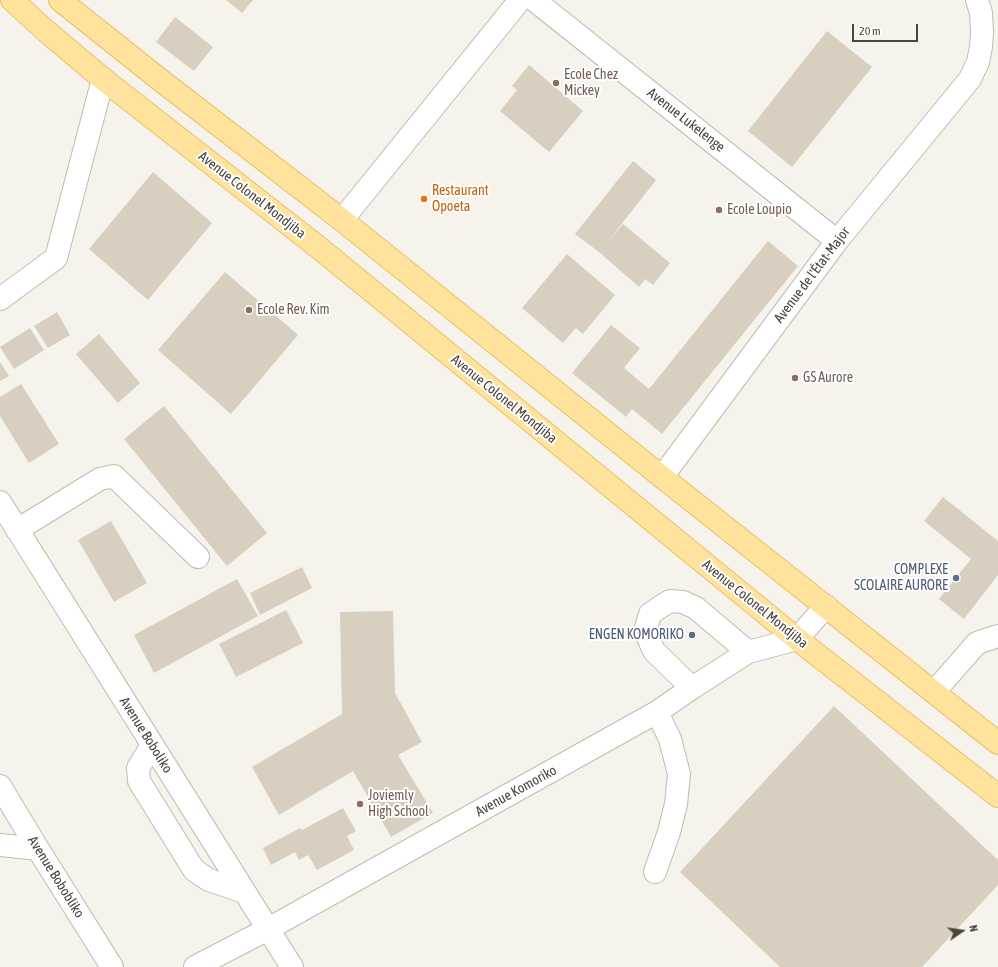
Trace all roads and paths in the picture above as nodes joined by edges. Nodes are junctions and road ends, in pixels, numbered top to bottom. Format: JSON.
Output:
{"nodes":[{"id":1,"x":12,"y":0,"type":"edge"},
{"id":2,"x":60,"y":0,"type":"edge"},
{"id":3,"x":520,"y":0,"type":"edge"},
{"id":4,"x":534,"y":0,"type":"edge"},
{"id":5,"x":977,"y":0,"type":"edge"},
{"id":6,"x":103,"y":78,"type":"junction"},
{"id":7,"x":342,"y":220,"type":"junction"},
{"id":8,"x":837,"y":241,"type":"junction"},
{"id":9,"x":0,"y":299,"type":"edge"},
{"id":10,"x":662,"y":477,"type":"junction"},
{"id":11,"x":0,"y":502,"type":"edge"},
{"id":12,"x":17,"y":530,"type":"junction"},
{"id":13,"x":198,"y":556,"type":"dead end"},
{"id":14,"x":826,"y":606,"type":"junction"},
{"id":15,"x":998,"y":636,"type":"edge"},
{"id":16,"x":797,"y":639,"type":"junction"},
{"id":17,"x":748,"y":652,"type":"junction"},
{"id":18,"x":692,"y":688,"type":"junction"},
{"id":19,"x":934,"y":692,"type":"junction"},
{"id":20,"x":657,"y":712,"type":"junction"},
{"id":21,"x":998,"y":743,"type":"edge"},
{"id":22,"x":152,"y":745,"type":"junction"},
{"id":23,"x":0,"y":786,"type":"edge"},
{"id":24,"x":998,"y":796,"type":"edge"},
{"id":25,"x":0,"y":845,"type":"edge"},
{"id":26,"x":38,"y":849,"type":"junction"},
{"id":27,"x":655,"y":872,"type":"dead end"},
{"id":28,"x":244,"y":892,"type":"junction"},
{"id":29,"x":268,"y":929,"type":"junction"},
{"id":30,"x":112,"y":967,"type":"edge"},
{"id":31,"x":195,"y":967,"type":"edge"},
{"id":32,"x":292,"y":967,"type":"edge"}],
"edges":[{"from":1,"to":6,"type":"main road","name":"Avenue Colonel Mondjiba"},
{"from":2,"to":7,"type":"main road"},
{"from":3,"to":7,"type":"street"},
{"from":4,"to":8,"type":"street","name":"Avenue Lukelenge"},
{"from":5,"to":8,"type":"street","name":"Avenue de l'État-Major"},
{"from":6,"to":9,"type":"street"},
{"from":6,"to":16,"type":"main road","name":"Avenue Colonel Mondjiba"},
{"from":7,"to":10,"type":"main road"},
{"from":8,"to":10,"type":"street","name":"Avenue de l'État-Major"},
{"from":10,"to":14,"type":"main road"},
{"from":11,"to":12,"type":"street","name":"Avenue Boboliko"},
{"from":12,"to":13,"type":"street"},
{"from":12,"to":22,"type":"street","name":"Avenue Boboliko"},
{"from":14,"to":16,"type":"street"},
{"from":14,"to":19,"type":"main road"},
{"from":15,"to":19,"type":"street"},
{"from":16,"to":17,"type":"street","name":"Avenue Komoriko"},
{"from":16,"to":24,"type":"main road","name":"Avenue Colonel Mondjiba"},
{"from":17,"to":18,"type":"street","name":"Avenue Komoriko"},
{"from":17,"to":18,"type":"street"},
{"from":18,"to":20,"type":"street","name":"Avenue Komoriko"},
{"from":19,"to":21,"type":"main road"},
{"from":20,"to":27,"type":"street"},
{"from":20,"to":29,"type":"street","name":"Avenue Komoriko"},
{"from":22,"to":28,"type":"street","name":"Avenue Boboliko"},
{"from":22,"to":28,"type":"street"},
{"from":23,"to":26,"type":"street","name":"Avenue Bobobliko"},
{"from":25,"to":26,"type":"street"},
{"from":26,"to":30,"type":"street","name":"Avenue Bobobliko"},
{"from":28,"to":29,"type":"street","name":"Avenue Boboliko"},
{"from":29,"to":31,"type":"street","name":"Avenue Komoriko"},
{"from":29,"to":32,"type":"street","name":"Avenue Boboliko"}]}
